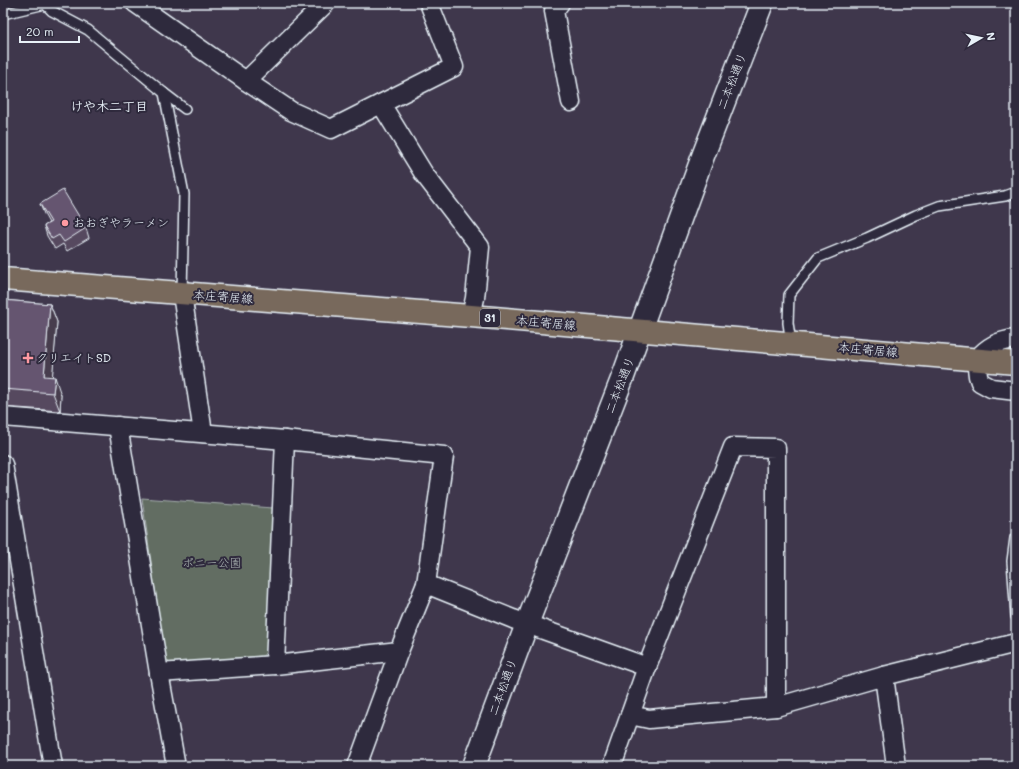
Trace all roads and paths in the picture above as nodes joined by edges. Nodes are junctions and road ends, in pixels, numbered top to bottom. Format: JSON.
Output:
{"nodes":[{"id":1,"x":45,"y":3,"type":"edge"},
{"id":2,"x":135,"y":3,"type":"edge"},
{"id":3,"x":326,"y":3,"type":"edge"},
{"id":4,"x":429,"y":3,"type":"edge"},
{"id":5,"x":560,"y":3,"type":"edge"},
{"id":6,"x":762,"y":3,"type":"edge"},
{"id":7,"x":3,"y":14,"type":"edge"},
{"id":8,"x":246,"y":81,"type":"junction"},
{"id":9,"x":164,"y":93,"type":"junction"},
{"id":10,"x":571,"y":102,"type":"dead end"},
{"id":11,"x":381,"y":104,"type":"junction"},
{"id":12,"x":185,"y":109,"type":"dead end"},
{"id":13,"x":1016,"y":192,"type":"edge"},
{"id":14,"x":3,"y":279,"type":"edge"},
{"id":15,"x":182,"y":294,"type":"junction"},
{"id":16,"x":471,"y":316,"type":"junction"},
{"id":17,"x":640,"y":331,"type":"junction"},
{"id":18,"x":1016,"y":339,"type":"edge"},
{"id":19,"x":791,"y":343,"type":"junction"},
{"id":20,"x":976,"y":360,"type":"junction"},
{"id":21,"x":1016,"y":363,"type":"edge"},
{"id":22,"x":1016,"y":391,"type":"edge"},
{"id":23,"x":3,"y":417,"type":"edge"},
{"id":24,"x":118,"y":426,"type":"junction"},
{"id":25,"x":203,"y":433,"type":"junction"},
{"id":26,"x":285,"y":440,"type":"junction"},
{"id":27,"x":3,"y":464,"type":"edge"},
{"id":28,"x":1016,"y":537,"type":"edge"},
{"id":29,"x":426,"y":584,"type":"junction"},
{"id":30,"x":1016,"y":616,"type":"edge"},
{"id":31,"x":527,"y":624,"type":"junction"},
{"id":32,"x":1016,"y":643,"type":"edge"},
{"id":33,"x":400,"y":651,"type":"junction"},
{"id":34,"x":275,"y":665,"type":"junction"},
{"id":35,"x":647,"y":668,"type":"junction"},
{"id":36,"x":159,"y":673,"type":"junction"},
{"id":37,"x":884,"y":676,"type":"junction"},
{"id":38,"x":776,"y":707,"type":"junction"},
{"id":39,"x":630,"y":715,"type":"junction"},
{"id":40,"x":53,"y":766,"type":"edge"},
{"id":41,"x":176,"y":766,"type":"edge"},
{"id":42,"x":357,"y":766,"type":"edge"},
{"id":43,"x":474,"y":766,"type":"edge"},
{"id":44,"x":612,"y":766,"type":"edge"},
{"id":45,"x":896,"y":766,"type":"edge"}],
"edges":[{"from":1,"to":7,"type":"lane"},
{"from":1,"to":9,"type":"lane"},
{"from":2,"to":8,"type":"street"},
{"from":3,"to":8,"type":"street"},
{"from":4,"to":11,"type":"street"},
{"from":5,"to":10,"type":"street"},
{"from":6,"to":17,"type":"street","name":"二本松通り"},
{"from":8,"to":11,"type":"street"},
{"from":9,"to":12,"type":"lane"},
{"from":9,"to":15,"type":"lane"},
{"from":11,"to":16,"type":"street"},
{"from":13,"to":19,"type":"lane"},
{"from":14,"to":15,"type":"main road","name":"本庄寄居線","number":"31"},
{"from":15,"to":16,"type":"main road","name":"本庄寄居線","number":"31"},
{"from":15,"to":25,"type":"street"},
{"from":16,"to":17,"type":"main road","name":"本庄寄居線","number":"31"},
{"from":17,"to":19,"type":"main road","name":"本庄寄居線","number":"31"},
{"from":17,"to":31,"type":"street","name":"二本松通り"},
{"from":18,"to":20,"type":"street"},
{"from":19,"to":20,"type":"main road","name":"本庄寄居線","number":"31"},
{"from":20,"to":21,"type":"main road","name":"本庄寄居線","number":"31"},
{"from":20,"to":22,"type":"street"},
{"from":23,"to":24,"type":"street"},
{"from":24,"to":25,"type":"street"},
{"from":24,"to":36,"type":"street"},
{"from":25,"to":26,"type":"street"},
{"from":26,"to":29,"type":"street"},
{"from":26,"to":34,"type":"street"},
{"from":27,"to":40,"type":"street"},
{"from":28,"to":30,"type":"lane"},
{"from":29,"to":31,"type":"street"},
{"from":29,"to":33,"type":"street"},
{"from":31,"to":35,"type":"street"},
{"from":31,"to":43,"type":"street","name":"二本松通り"},
{"from":32,"to":37,"type":"street"},
{"from":33,"to":34,"type":"street"},
{"from":33,"to":42,"type":"street"},
{"from":34,"to":36,"type":"street"},
{"from":35,"to":38,"type":"street"},
{"from":35,"to":39,"type":"street"},
{"from":36,"to":41,"type":"street"},
{"from":37,"to":38,"type":"street"},
{"from":37,"to":45,"type":"street"},
{"from":38,"to":39,"type":"street"},
{"from":39,"to":44,"type":"street"}]}
